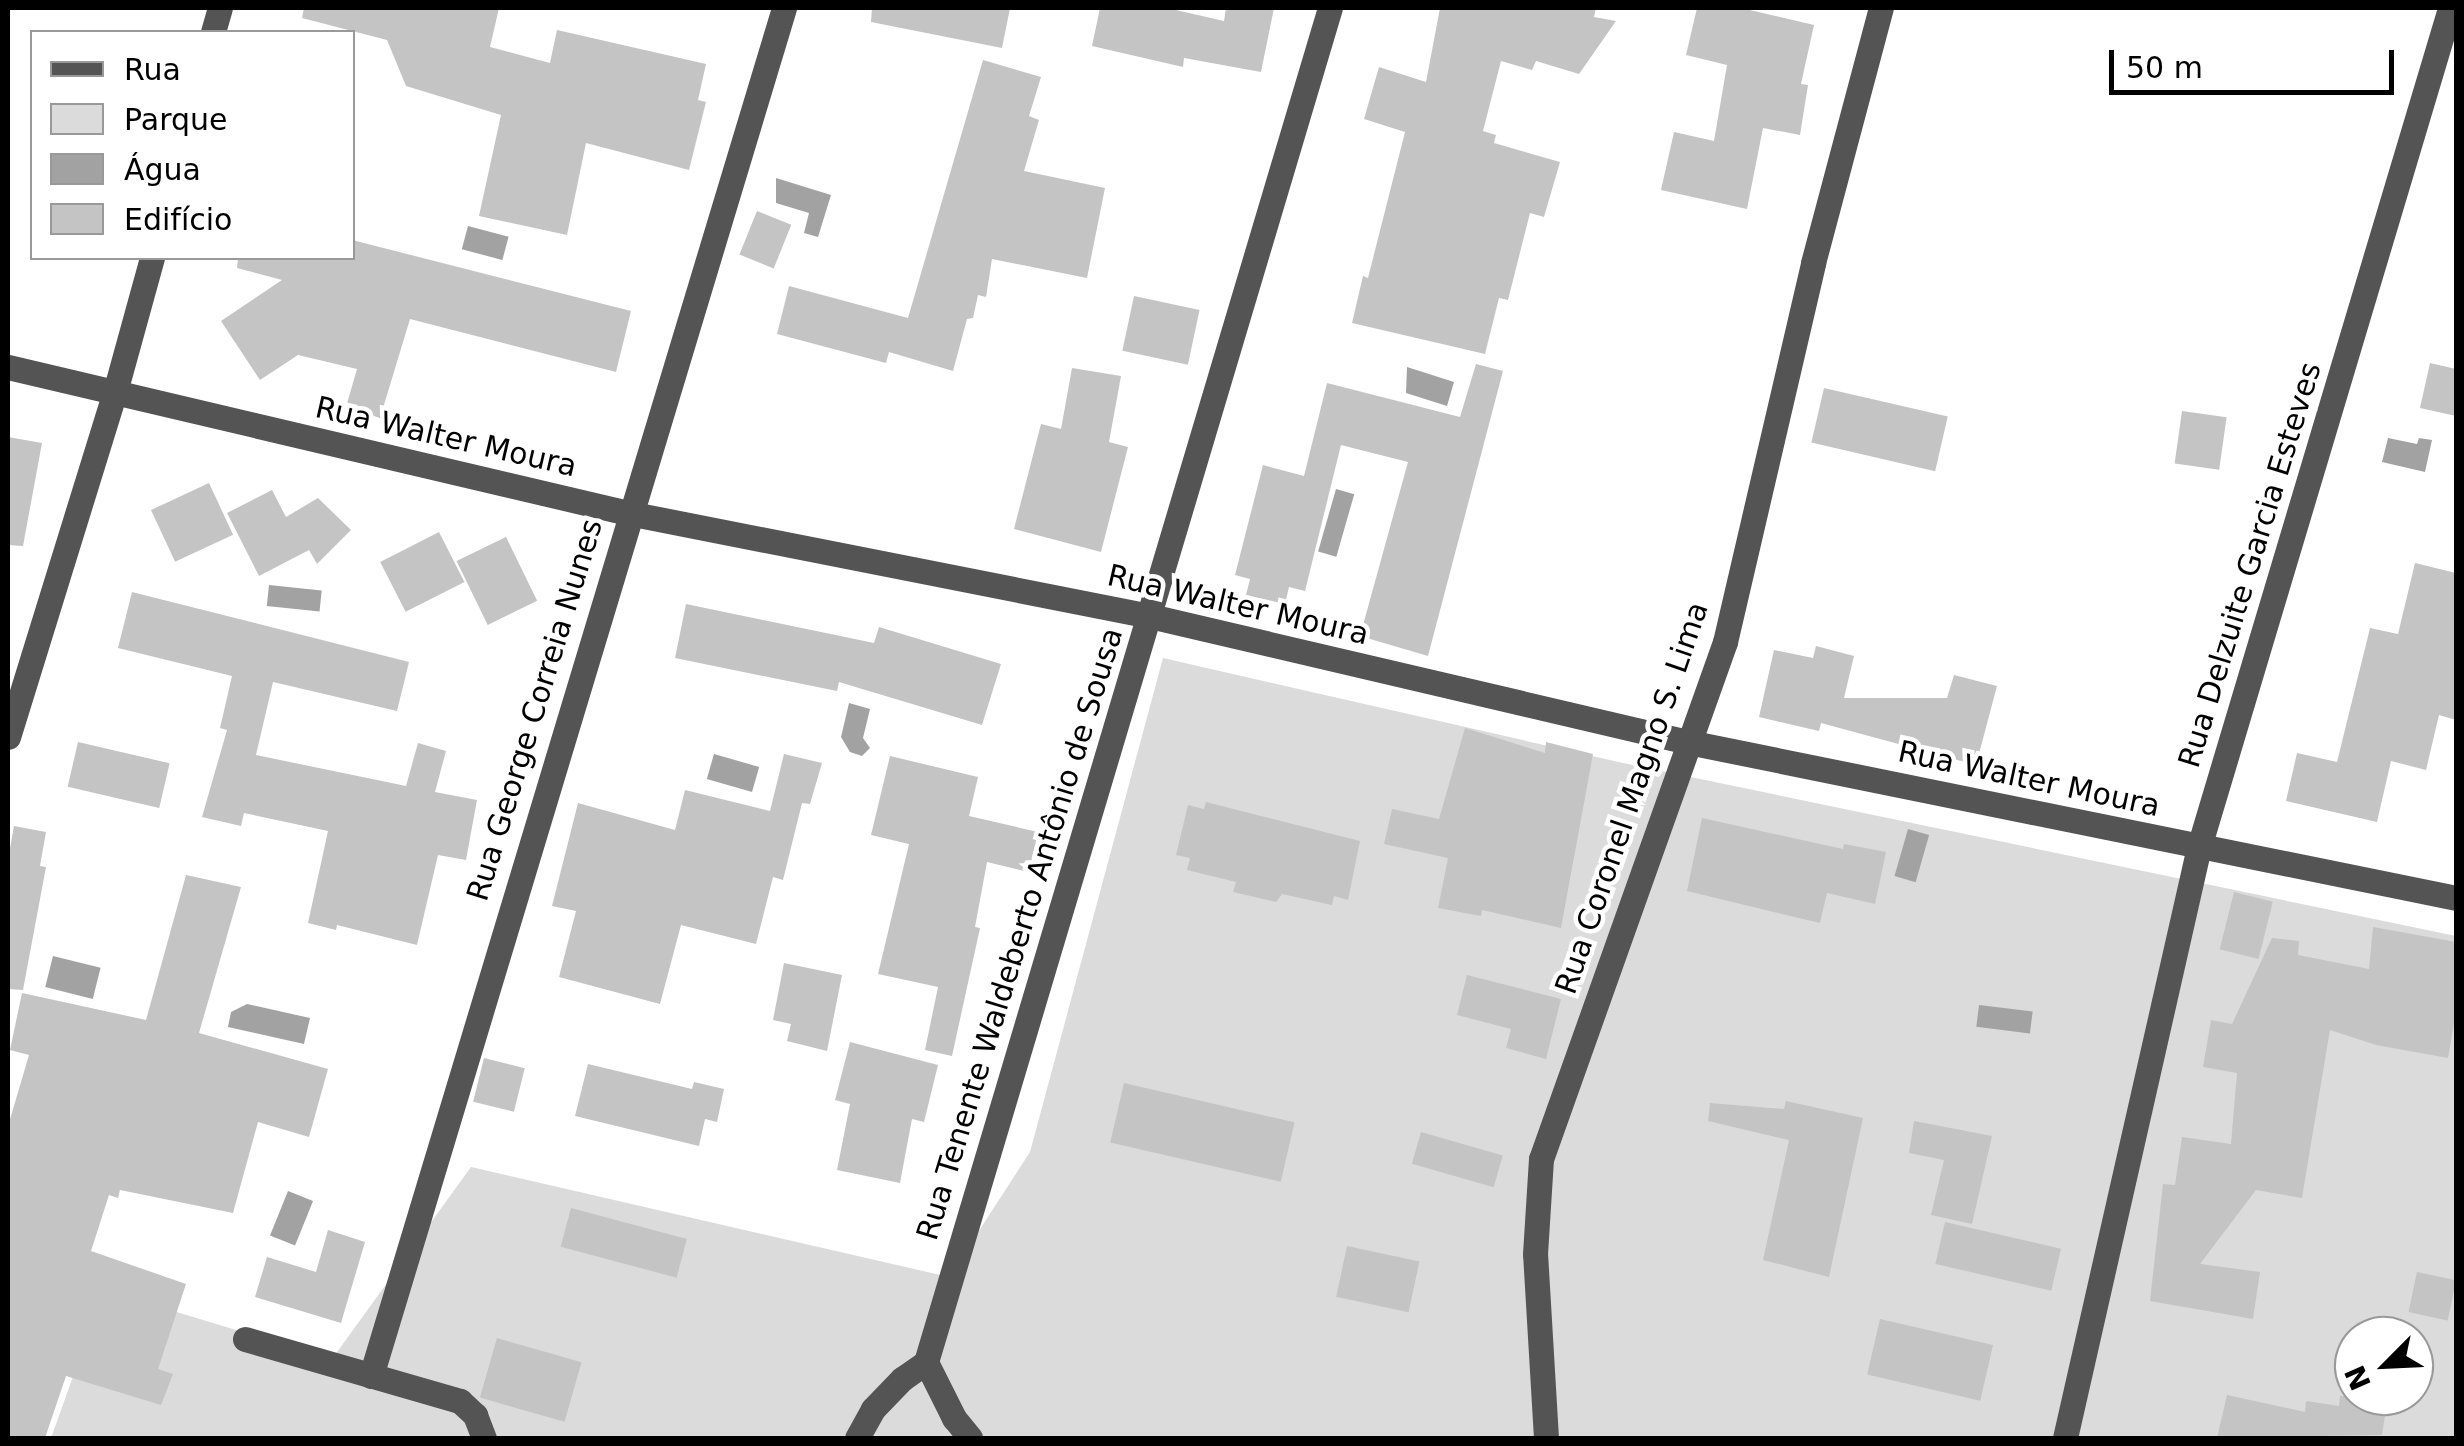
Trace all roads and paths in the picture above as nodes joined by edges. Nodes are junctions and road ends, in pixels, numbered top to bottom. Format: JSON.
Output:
{"nodes":[{"id":1,"x":784,"y":8,"type":"edge"},
{"id":2,"x":1330,"y":8,"type":"edge"},
{"id":3,"x":1881,"y":8,"type":"edge"},
{"id":4,"x":2450,"y":8,"type":"edge"},
{"id":5,"x":151,"y":260,"type":"edge"},
{"id":6,"x":8,"y":367,"type":"edge"},
{"id":7,"x":115,"y":392,"type":"junction"},
{"id":8,"x":628,"y":514,"type":"junction"},
{"id":9,"x":1150,"y":616,"type":"junction"},
{"id":10,"x":8,"y":737,"type":"edge"},
{"id":11,"x":1688,"y":742,"type":"junction"},
{"id":12,"x":2199,"y":848,"type":"junction"},
{"id":13,"x":2456,"y":898,"type":"edge"},
{"id":14,"x":245,"y":1338,"type":"dead end"},
{"id":15,"x":926,"y":1362,"type":"junction"},
{"id":16,"x":371,"y":1376,"type":"junction"},
{"id":17,"x":484,"y":1438,"type":"edge"},
{"id":18,"x":857,"y":1438,"type":"edge"},
{"id":19,"x":970,"y":1438,"type":"edge"},
{"id":20,"x":1546,"y":1438,"type":"edge"},
{"id":21,"x":2065,"y":1438,"type":"edge"}],
"edges":[{"from":1,"to":8,"type":"street","name":"Rua George Correia Nunes"},
{"from":2,"to":9,"type":"street","name":"Rua Tenente Waldeberto Antônio de Sousa"},
{"from":3,"to":11,"type":"street","name":"Rua Coronel Magno S. Lima"},
{"from":4,"to":12,"type":"street","name":"Rua Delzuite Garcia Esteves"},
{"from":5,"to":7,"type":"street"},
{"from":6,"to":7,"type":"street","name":"Rua Walter Moura"},
{"from":7,"to":8,"type":"street","name":"Rua Walter Moura"},
{"from":7,"to":10,"type":"street"},
{"from":8,"to":9,"type":"street","name":"Rua Walter Moura"},
{"from":8,"to":16,"type":"street","name":"Rua George Correia Nunes"},
{"from":9,"to":11,"type":"street","name":"Rua Walter Moura"},
{"from":9,"to":15,"type":"street","name":"Rua Tenente Waldeberto Antônio de Sousa"},
{"from":11,"to":12,"type":"street","name":"Rua Walter Moura"},
{"from":11,"to":20,"type":"street","name":"Rua Coronel Magno S. Lima"},
{"from":12,"to":13,"type":"street","name":"Rua Walter Moura"},
{"from":12,"to":21,"type":"street","name":"Rua Delzuite Garcia Esteves"},
{"from":14,"to":16,"type":"street"},
{"from":15,"to":18,"type":"street"},
{"from":15,"to":19,"type":"street"},
{"from":16,"to":17,"type":"street"}]}
